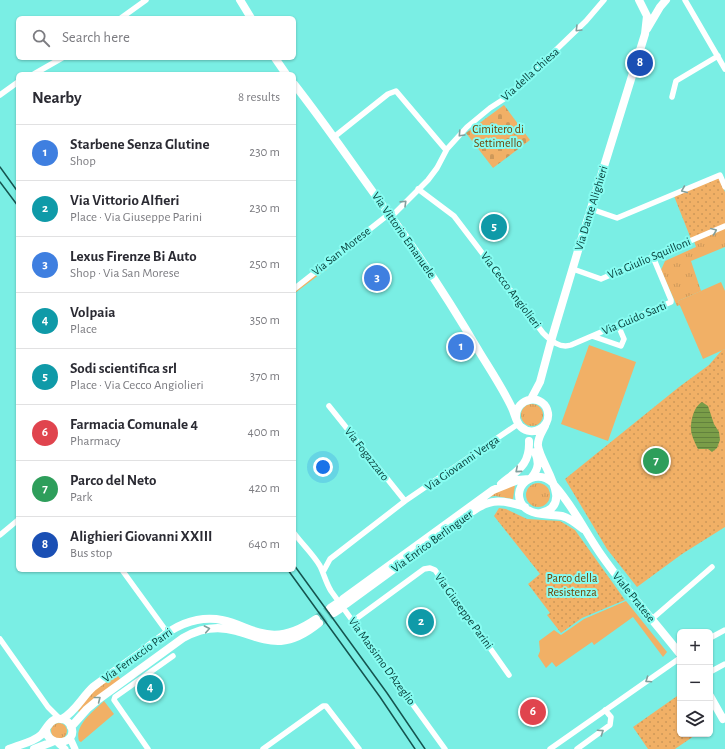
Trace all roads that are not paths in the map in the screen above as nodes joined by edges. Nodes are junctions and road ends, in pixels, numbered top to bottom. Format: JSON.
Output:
{"nodes":[{"id":1,"x":146,"y":0,"type":"edge"},
{"id":2,"x":240,"y":0,"type":"edge"},
{"id":3,"x":604,"y":0,"type":"edge"},
{"id":4,"x":666,"y":0,"type":"edge"},
{"id":5,"x":684,"y":0,"type":"edge"},
{"id":6,"x":641,"y":2,"type":"edge"},
{"id":7,"x":660,"y":7,"type":"junction"},
{"id":8,"x":124,"y":16,"type":"edge"},
{"id":9,"x":250,"y":16,"type":"edge"},
{"id":10,"x":645,"y":34,"type":"junction"},
{"id":11,"x":718,"y":56,"type":"junction"},
{"id":12,"x":58,"y":60,"type":"edge"},
{"id":13,"x":276,"y":60,"type":"edge"},
{"id":14,"x":725,"y":69,"type":"edge"},
{"id":15,"x":38,"y":72,"type":"edge"},
{"id":16,"x":285,"y":72,"type":"edge"},
{"id":17,"x":16,"y":83,"type":"edge"},
{"id":18,"x":296,"y":87,"type":"edge"},
{"id":19,"x":0,"y":95,"type":"edge"},
{"id":20,"x":672,"y":97,"type":"dead end"},
{"id":21,"x":334,"y":137,"type":"junction"},
{"id":22,"x":446,"y":150,"type":"junction"},
{"id":23,"x":725,"y":187,"type":"edge"},
{"id":24,"x":418,"y":189,"type":"junction"},
{"id":25,"x":590,"y":209,"type":"junction"},
{"id":26,"x":390,"y":215,"type":"junction"},
{"id":27,"x":725,"y":226,"type":"edge"},
{"id":28,"x":653,"y":257,"type":"junction"},
{"id":29,"x":573,"y":269,"type":"junction"},
{"id":30,"x":296,"y":287,"type":"edge"},
{"id":31,"x":618,"y":325,"type":"junction"},
{"id":32,"x":592,"y":336,"type":"junction"},
{"id":33,"x":551,"y":342,"type":"junction"},
{"id":34,"x":540,"y":382,"type":"junction"},
{"id":35,"x":504,"y":393,"type":"junction"},
{"id":36,"x":527,"y":400,"type":"junction"},
{"id":37,"x":544,"y":404,"type":"junction"},
{"id":38,"x":329,"y":406,"type":"dead end"},
{"id":39,"x":546,"y":423,"type":"junction"},
{"id":40,"x":519,"y":424,"type":"junction"},
{"id":41,"x":529,"y":441,"type":"junction"},
{"id":42,"x":530,"y":478,"type":"junction"},
{"id":43,"x":553,"y":484,"type":"junction"},
{"id":44,"x":493,"y":490,"type":"junction"},
{"id":45,"x":405,"y":502,"type":"junction"},
{"id":46,"x":525,"y":507,"type":"junction"},
{"id":47,"x":540,"y":513,"type":"junction"},
{"id":48,"x":16,"y":522,"type":"edge"},
{"id":49,"x":0,"y":535,"type":"edge"},
{"id":50,"x":296,"y":536,"type":"edge"},
{"id":51,"x":590,"y":537,"type":"junction"},
{"id":52,"x":712,"y":567,"type":"dead end"},
{"id":53,"x":123,"y":572,"type":"edge"},
{"id":54,"x":323,"y":572,"type":"junction"},
{"id":55,"x":339,"y":607,"type":"junction"},
{"id":56,"x":652,"y":619,"type":"junction"},
{"id":57,"x":354,"y":621,"type":"junction"},
{"id":58,"x":725,"y":630,"type":"edge"},
{"id":59,"x":164,"y":635,"type":"junction"},
{"id":60,"x":713,"y":636,"type":"edge"},
{"id":61,"x":0,"y":639,"type":"edge"},
{"id":62,"x":172,"y":646,"type":"junction"},
{"id":63,"x":677,"y":651,"type":"edge"},
{"id":64,"x":173,"y":656,"type":"dead end"},
{"id":65,"x":677,"y":657,"type":"edge"},
{"id":66,"x":725,"y":664,"type":"edge"},
{"id":67,"x":713,"y":670,"type":"edge"},
{"id":68,"x":509,"y":675,"type":"dead end"},
{"id":69,"x":713,"y":701,"type":"edge"},
{"id":70,"x":48,"y":707,"type":"junction"},
{"id":71,"x":605,"y":710,"type":"junction"},
{"id":72,"x":61,"y":718,"type":"junction"},
{"id":73,"x":724,"y":720,"type":"edge"},
{"id":74,"x":71,"y":727,"type":"junction"},
{"id":75,"x":47,"y":728,"type":"junction"},
{"id":76,"x":70,"y":738,"type":"junction"},
{"id":77,"x":59,"y":745,"type":"edge"},
{"id":78,"x":9,"y":749,"type":"edge"},
{"id":79,"x":34,"y":749,"type":"edge"},
{"id":80,"x":75,"y":749,"type":"edge"},
{"id":81,"x":148,"y":749,"type":"edge"},
{"id":82,"x":263,"y":749,"type":"edge"},
{"id":83,"x":359,"y":749,"type":"edge"},
{"id":84,"x":445,"y":749,"type":"edge"},
{"id":85,"x":550,"y":749,"type":"edge"},
{"id":86,"x":577,"y":749,"type":"edge"}],
"edges":[{"from":1,"to":8,"type":"street"},
{"from":2,"to":9,"type":"main road"},
{"from":3,"to":22,"type":"street","name":"Via della Chiesa","one_way":true},
{"from":4,"to":7,"type":"main road","name":"Via Dante Alighieri"},
{"from":5,"to":11,"type":"street"},
{"from":6,"to":7,"type":"main road","name":"Via Dante Alighieri"},
{"from":6,"to":10,"type":"main road","name":"Via Dante Alighieri"},
{"from":7,"to":10,"type":"main road","name":"Via Dante Alighieri"},
{"from":10,"to":25,"type":"main road","name":"Via Dante Alighieri"},
{"from":11,"to":14,"type":"street"},
{"from":11,"to":20,"type":"street"},
{"from":12,"to":15,"type":"street"},
{"from":13,"to":16,"type":"main road"},
{"from":17,"to":19,"type":"street"},
{"from":18,"to":21,"type":"main road","name":"Via Vittorio Emanuele"},
{"from":21,"to":22,"type":"street"},
{"from":21,"to":26,"type":"main road","name":"Via Vittorio Emanuele"},
{"from":22,"to":24,"type":"street","name":"Via della Chiesa"},
{"from":23,"to":25,"type":"street","one_way":true},
{"from":26,"to":24,"type":"street","name":"Via della Chiesa","one_way":true},
{"from":24,"to":33,"type":"street","name":"Via Cecco Angiolieri"},
{"from":25,"to":29,"type":"main road","name":"Via Dante Alighieri"},
{"from":26,"to":30,"type":"street","name":"Via San Morese"},
{"from":26,"to":35,"type":"main road","name":"Via Vittorio Emanuele"},
{"from":28,"to":27,"type":"street","name":"Via Giulio Squilloni","one_way":true},
{"from":28,"to":29,"type":"street","name":"Via Giulio Squilloni"},
{"from":28,"to":31,"type":"street","name":"Via Guido Sarti"},
{"from":29,"to":33,"type":"main road","name":"Via Dante Alighieri"},
{"from":31,"to":32,"type":"street","name":"Via Guido Sarti"},
{"from":31,"to":32,"type":"street"},
{"from":32,"to":33,"type":"street","name":"Via Guido Sarti"},
{"from":33,"to":34,"type":"main road","name":"Via Dante Alighieri"},
{"from":34,"to":36,"type":"main road","name":"Via Dante Alighieri"},
{"from":34,"to":37,"type":"main road","name":"Via Dante Alighieri"},
{"from":35,"to":36,"type":"main road"},
{"from":35,"to":40,"type":"main road","name":"Via Vittorio Emanuele"},
{"from":36,"to":37,"type":"main road"},
{"from":36,"to":40,"type":"main road"},
{"from":37,"to":39,"type":"main road"},
{"from":38,"to":45,"type":"street","name":"Via Fogazzaro"},
{"from":39,"to":40,"type":"main road"},
{"from":39,"to":43,"type":"main road","name":"Viale Pratese"},
{"from":40,"to":41,"type":"main road"},
{"from":40,"to":45,"type":"street","name":"Via Giovanni Verga"},
{"from":41,"to":42,"type":"main road"},
{"from":41,"to":44,"type":"main road","name":"Via Enrico Berlinguer","one_way":true},
{"from":42,"to":43,"type":"main road"},
{"from":42,"to":44,"type":"main road","name":"Via Enrico Berlinguer"},
{"from":42,"to":46,"type":"main road"},
{"from":43,"to":47,"type":"main road","name":"Viale Pratese"},
{"from":43,"to":51,"type":"main road","name":"Viale Pratese"},
{"from":44,"to":55,"type":"main road","name":"Via Enrico Berlinguer"},
{"from":45,"to":54,"type":"street","name":"Via Giovanni Verga"},
{"from":46,"to":47,"type":"main road","name":"Viale Pratese"},
{"from":46,"to":55,"type":"main road","name":"Via Enrico Berlinguer"},
{"from":47,"to":51,"type":"main road","name":"Viale Pratese"},
{"from":48,"to":49,"type":"street"},
{"from":50,"to":54,"type":"street","name":"Via Massimo D'Azeglio"},
{"from":51,"to":56,"type":"main road","name":"Viale Pratese"},
{"from":52,"to":56,"type":"street"},
{"from":53,"to":59,"type":"street"},
{"from":54,"to":55,"type":"street","name":"Via Massimo D'Azeglio"},
{"from":55,"to":57,"type":"street","name":"Via Massimo D'Azeglio"},
{"from":56,"to":63,"type":"main road","name":"Viale Pratese"},
{"from":57,"to":68,"type":"street","name":"Via Giuseppe Parini"},
{"from":57,"to":84,"type":"street","name":"Via Massimo D'Azeglio"},
{"from":58,"to":60,"type":"street"},
{"from":59,"to":62,"type":"main road"},
{"from":62,"to":59,"type":"main road","name":"Via Ferruccio Parri","one_way":true},
{"from":59,"to":72,"type":"main road","name":"Via Ferruccio Parri"},
{"from":61,"to":70,"type":"street"},
{"from":74,"to":62,"type":"main road","name":"Via Ferruccio Parri","one_way":true},
{"from":64,"to":81,"type":"street"},
{"from":65,"to":71,"type":"street","one_way":true},
{"from":66,"to":67,"type":"street"},
{"from":69,"to":73,"type":"main road"},
{"from":70,"to":72,"type":"street"},
{"from":70,"to":75,"type":"street"},
{"from":71,"to":85,"type":"street"},
{"from":86,"to":71,"type":"street","one_way":true},
{"from":72,"to":74,"type":"main road"},
{"from":72,"to":75,"type":"main road","name":"Via Ferruccio Parri"},
{"from":74,"to":76,"type":"main road"},
{"from":75,"to":77,"type":"main road"},
{"from":75,"to":78,"type":"main road","name":"Via Ferruccio Parri"},
{"from":76,"to":77,"type":"main road"},
{"from":76,"to":80,"type":"street"},
{"from":77,"to":79,"type":"main road"},
{"from":82,"to":83,"type":"street"}]}
